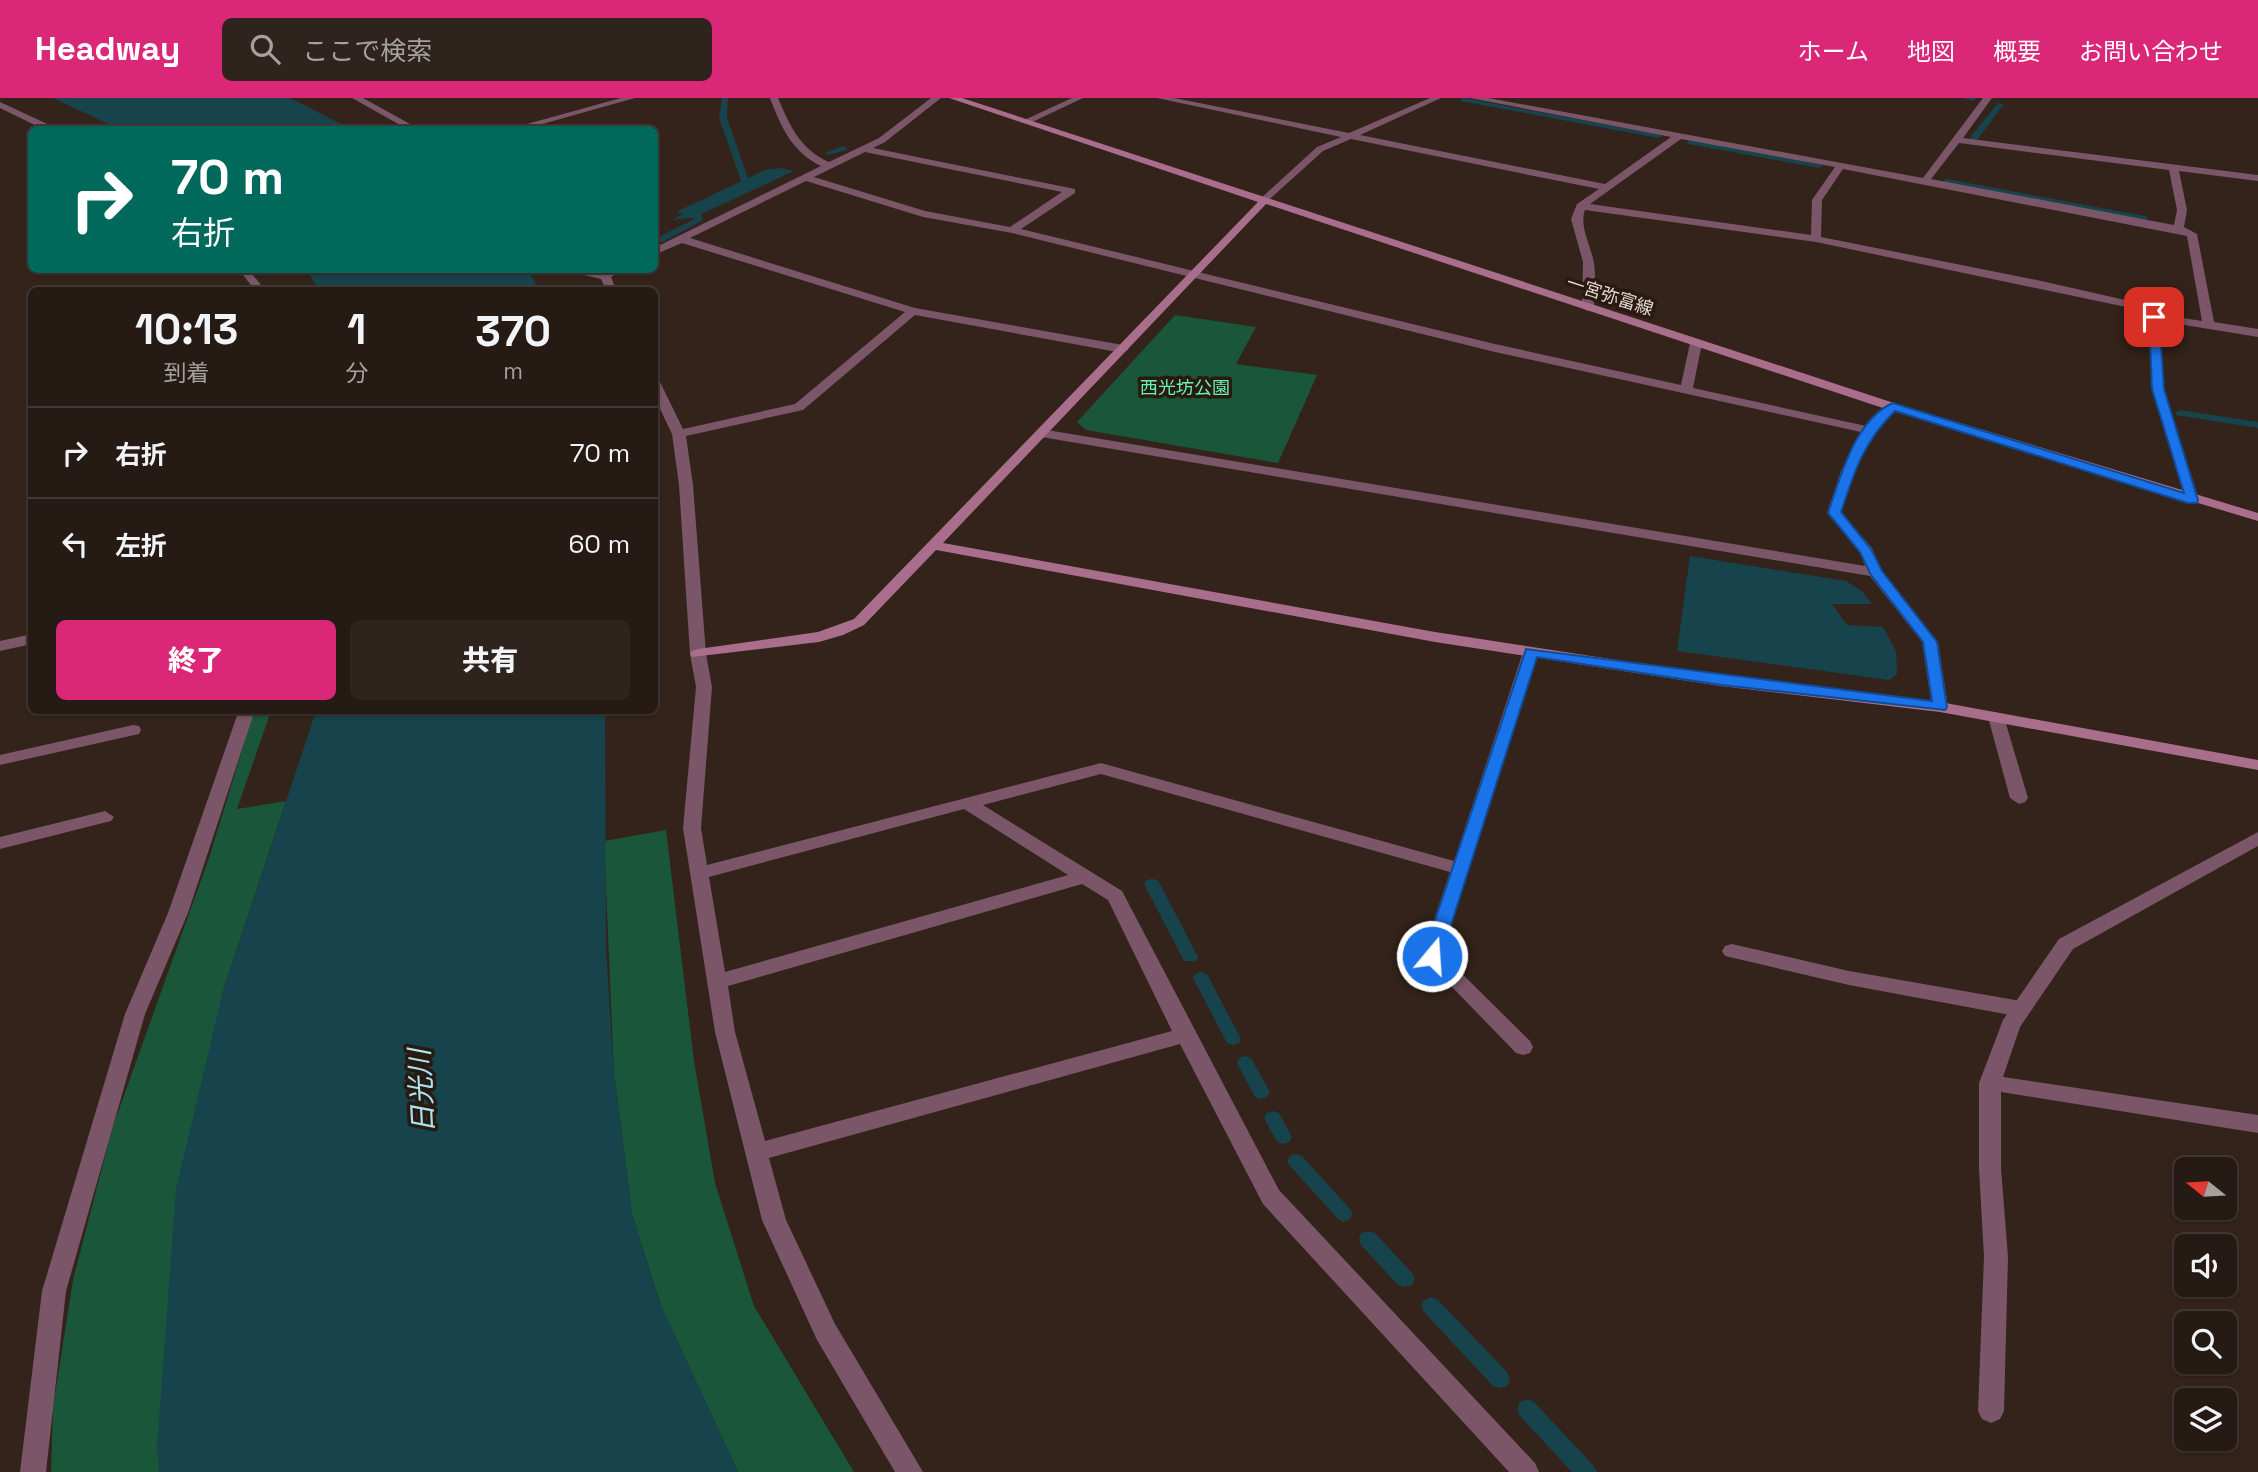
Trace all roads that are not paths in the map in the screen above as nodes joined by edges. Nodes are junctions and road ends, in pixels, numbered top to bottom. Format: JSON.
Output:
{"nodes":[{"id":1,"x":356,"y":98,"type":"edge"},
{"id":2,"x":631,"y":98,"type":"edge"},
{"id":3,"x":774,"y":98,"type":"edge"},
{"id":4,"x":937,"y":98,"type":"edge"},
{"id":5,"x":953,"y":98,"type":"edge"},
{"id":6,"x":1079,"y":98,"type":"edge"},
{"id":7,"x":1161,"y":98,"type":"edge"},
{"id":8,"x":1437,"y":98,"type":"edge"},
{"id":9,"x":1474,"y":98,"type":"edge"},
{"id":10,"x":1989,"y":98,"type":"edge"},
{"id":11,"x":0,"y":105,"type":"edge"},
{"id":12,"x":1025,"y":122,"type":"junction"},
{"id":13,"x":45,"y":126,"type":"edge"},
{"id":14,"x":409,"y":126,"type":"edge"},
{"id":15,"x":524,"y":126,"type":"edge"},
{"id":16,"x":1350,"y":136,"type":"junction"},
{"id":17,"x":1679,"y":136,"type":"junction"},
{"id":18,"x":1958,"y":139,"type":"junction"},
{"id":19,"x":864,"y":149,"type":"junction"},
{"id":20,"x":1841,"y":165,"type":"junction"},
{"id":21,"x":829,"y":166,"type":"junction"},
{"id":22,"x":2174,"y":167,"type":"junction"},
{"id":23,"x":804,"y":177,"type":"junction"},
{"id":24,"x":2258,"y":178,"type":"edge"},
{"id":25,"x":1925,"y":181,"type":"junction"},
{"id":26,"x":1606,"y":187,"type":"junction"},
{"id":27,"x":1263,"y":202,"type":"junction"},
{"id":28,"x":1581,"y":206,"type":"junction"},
{"id":29,"x":1012,"y":229,"type":"junction"},
{"id":30,"x":2178,"y":229,"type":"junction"},
{"id":31,"x":681,"y":239,"type":"junction"},
{"id":32,"x":1816,"y":239,"type":"junction"},
{"id":33,"x":658,"y":250,"type":"edge"},
{"id":34,"x":246,"y":273,"type":"edge"},
{"id":35,"x":588,"y":273,"type":"edge"},
{"id":36,"x":612,"y":273,"type":"edge"},
{"id":37,"x":1195,"y":274,"type":"junction"},
{"id":38,"x":605,"y":276,"type":"junction"},
{"id":39,"x":258,"y":287,"type":"edge"},
{"id":40,"x":610,"y":287,"type":"edge"},
{"id":41,"x":1588,"y":308,"type":"junction"},
{"id":42,"x":913,"y":312,"type":"junction"},
{"id":43,"x":2154,"y":317,"type":"junction"},
{"id":44,"x":2209,"y":325,"type":"junction"},
{"id":45,"x":2258,"y":333,"type":"edge"},
{"id":46,"x":1696,"y":343,"type":"junction"},
{"id":47,"x":1123,"y":349,"type":"junction"},
{"id":48,"x":658,"y":390,"type":"edge"},
{"id":49,"x":1686,"y":390,"type":"junction"},
{"id":50,"x":1893,"y":407,"type":"junction"},
{"id":51,"x":1869,"y":430,"type":"junction"},
{"id":52,"x":1041,"y":433,"type":"junction"},
{"id":53,"x":679,"y":434,"type":"junction"},
{"id":54,"x":2192,"y":500,"type":"junction"},
{"id":55,"x":2258,"y":517,"type":"edge"},
{"id":56,"x":933,"y":545,"type":"junction"},
{"id":57,"x":1875,"y":572,"type":"junction"},
{"id":58,"x":28,"y":640,"type":"edge"},
{"id":59,"x":0,"y":646,"type":"edge"},
{"id":60,"x":1531,"y":652,"type":"junction"},
{"id":61,"x":698,"y":654,"type":"junction"},
{"id":62,"x":1940,"y":707,"type":"junction"},
{"id":63,"x":246,"y":714,"type":"edge"},
{"id":64,"x":1996,"y":717,"type":"junction"},
{"id":65,"x":134,"y":730,"type":"dead end"},
{"id":66,"x":0,"y":760,"type":"edge"},
{"id":67,"x":2258,"y":765,"type":"edge"},
{"id":68,"x":2019,"y":798,"type":"dead end"},
{"id":69,"x":967,"y":803,"type":"junction"},
{"id":70,"x":104,"y":817,"type":"dead end"},
{"id":71,"x":2258,"y":838,"type":"edge"},
{"id":72,"x":0,"y":843,"type":"edge"},
{"id":73,"x":1460,"y":869,"type":"junction"},
{"id":74,"x":699,"y":873,"type":"junction"},
{"id":75,"x":1086,"y":877,"type":"junction"},
{"id":76,"x":1732,"y":951,"type":"dead end"},
{"id":77,"x":717,"y":982,"type":"junction"},
{"id":78,"x":2021,"y":1009,"type":"junction"},
{"id":79,"x":1185,"y":1035,"type":"junction"},
{"id":80,"x":1523,"y":1047,"type":"dead end"},
{"id":81,"x":1990,"y":1083,"type":"junction"},
{"id":82,"x":2258,"y":1124,"type":"edge"},
{"id":83,"x":759,"y":1152,"type":"junction"},
{"id":84,"x":1992,"y":1411,"type":"dead end"},
{"id":85,"x":33,"y":1472,"type":"edge"},
{"id":86,"x":910,"y":1472,"type":"edge"},
{"id":87,"x":1526,"y":1472,"type":"edge"}],
"edges":[{"from":1,"to":14,"type":"street"},
{"from":2,"to":15,"type":"street"},
{"from":3,"to":21,"type":"street"},
{"from":4,"to":19,"type":"street"},
{"from":5,"to":12,"type":"street","name":"一宮弥富線"},
{"from":6,"to":12,"type":"street"},
{"from":7,"to":16,"type":"street"},
{"from":8,"to":16,"type":"street"},
{"from":9,"to":17,"type":"street"},
{"from":10,"to":18,"type":"street"},
{"from":11,"to":13,"type":"street"},
{"from":12,"to":27,"type":"street","name":"一宮弥富線"},
{"from":16,"to":26,"type":"street"},
{"from":16,"to":27,"type":"street"},
{"from":17,"to":20,"type":"street"},
{"from":17,"to":26,"type":"street"},
{"from":18,"to":22,"type":"street"},
{"from":18,"to":25,"type":"street"},
{"from":19,"to":21,"type":"street"},
{"from":19,"to":29,"type":"street"},
{"from":20,"to":25,"type":"street"},
{"from":20,"to":32,"type":"street"},
{"from":21,"to":23,"type":"street"},
{"from":22,"to":24,"type":"street"},
{"from":22,"to":30,"type":"street"},
{"from":23,"to":29,"type":"street"},
{"from":23,"to":31,"type":"street"},
{"from":25,"to":30,"type":"street"},
{"from":26,"to":28,"type":"street"},
{"from":27,"to":37,"type":"street"},
{"from":27,"to":41,"type":"street","name":"一宮弥富線"},
{"from":28,"to":32,"type":"street"},
{"from":28,"to":41,"type":"street"},
{"from":29,"to":37,"type":"street"},
{"from":30,"to":44,"type":"street"},
{"from":31,"to":33,"type":"street"},
{"from":31,"to":42,"type":"street"},
{"from":32,"to":43,"type":"street"},
{"from":34,"to":39,"type":"street"},
{"from":35,"to":38,"type":"street"},
{"from":36,"to":38,"type":"street"},
{"from":37,"to":47,"type":"street"},
{"from":37,"to":49,"type":"street"},
{"from":38,"to":40,"type":"street"},
{"from":41,"to":46,"type":"street","name":"一宮弥富線"},
{"from":42,"to":47,"type":"street"},
{"from":42,"to":53,"type":"street"},
{"from":43,"to":44,"type":"street"},
{"from":43,"to":54,"type":"street"},
{"from":44,"to":45,"type":"street"},
{"from":46,"to":49,"type":"street"},
{"from":46,"to":50,"type":"street","name":"一宮弥富線"},
{"from":47,"to":52,"type":"street"},
{"from":48,"to":53,"type":"street"},
{"from":49,"to":51,"type":"street"},
{"from":50,"to":51,"type":"street"},
{"from":50,"to":54,"type":"street","name":"一宮弥富線"},
{"from":51,"to":57,"type":"street"},
{"from":52,"to":56,"type":"street"},
{"from":52,"to":57,"type":"street"},
{"from":53,"to":61,"type":"street"},
{"from":54,"to":55,"type":"street","name":"一宮弥富線"},
{"from":56,"to":60,"type":"street"},
{"from":56,"to":61,"type":"street"},
{"from":57,"to":62,"type":"street"},
{"from":58,"to":59,"type":"street"},
{"from":60,"to":62,"type":"street"},
{"from":60,"to":73,"type":"street"},
{"from":61,"to":74,"type":"street"},
{"from":62,"to":64,"type":"street"},
{"from":63,"to":85,"type":"street"},
{"from":64,"to":67,"type":"street"},
{"from":64,"to":68,"type":"street"},
{"from":65,"to":66,"type":"street"},
{"from":69,"to":73,"type":"street"},
{"from":69,"to":74,"type":"street"},
{"from":69,"to":75,"type":"street"},
{"from":70,"to":72,"type":"street"},
{"from":71,"to":78,"type":"street"},
{"from":73,"to":80,"type":"street"},
{"from":74,"to":77,"type":"street"},
{"from":75,"to":77,"type":"street"},
{"from":75,"to":79,"type":"street"},
{"from":76,"to":78,"type":"street"},
{"from":77,"to":83,"type":"street"},
{"from":78,"to":81,"type":"street"},
{"from":79,"to":83,"type":"street"},
{"from":79,"to":87,"type":"street"},
{"from":81,"to":82,"type":"street"},
{"from":81,"to":84,"type":"street"},
{"from":83,"to":86,"type":"street"}]}
